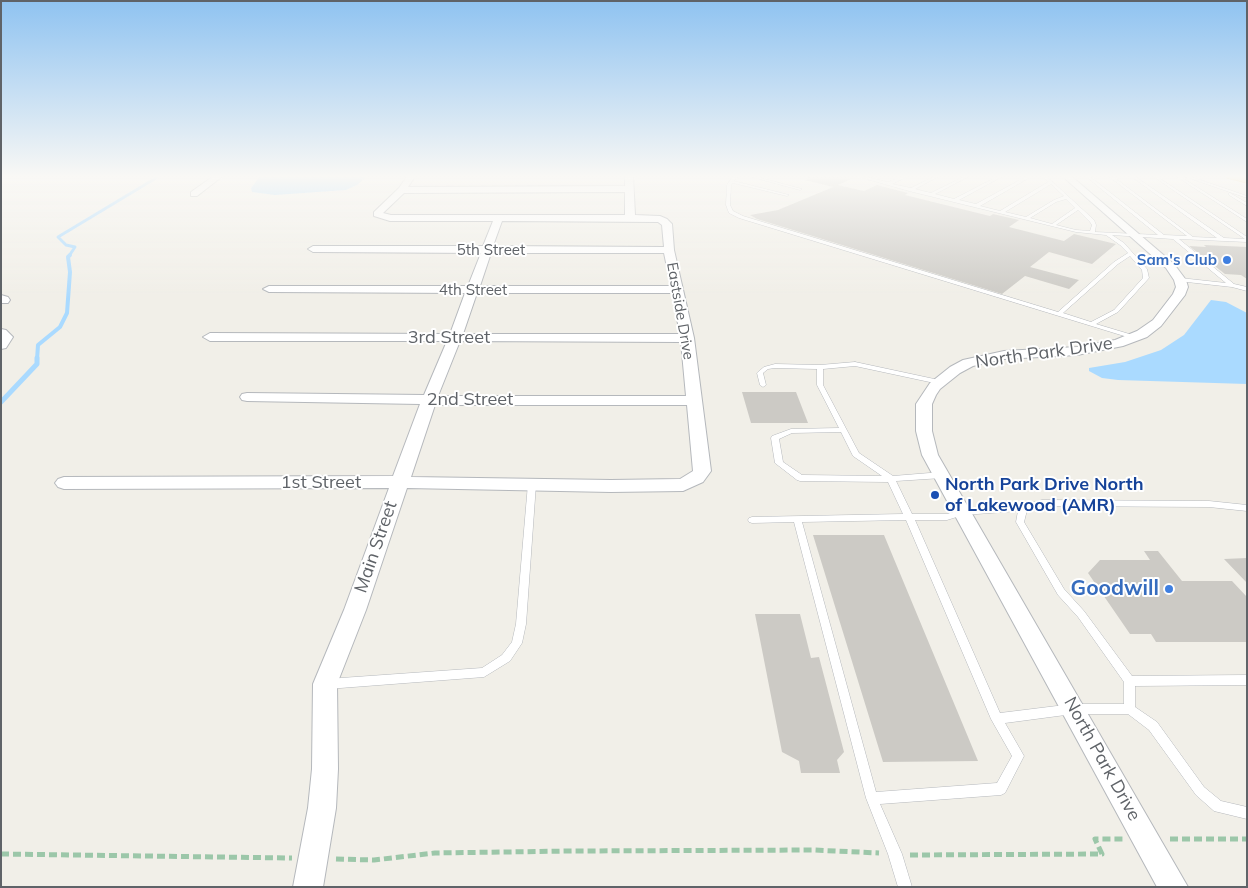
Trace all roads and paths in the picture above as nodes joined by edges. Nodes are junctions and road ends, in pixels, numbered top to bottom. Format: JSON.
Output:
{"nodes":[{"id":1,"x":381,"y":216,"type":"edge"},
{"id":2,"x":740,"y":216,"type":"edge"},
{"id":3,"x":1020,"y":216,"type":"edge"},
{"id":4,"x":1066,"y":216,"type":"edge"},
{"id":5,"x":1086,"y":216,"type":"edge"},
{"id":6,"x":1113,"y":216,"type":"edge"},
{"id":7,"x":1137,"y":216,"type":"edge"},
{"id":8,"x":1163,"y":216,"type":"edge"},
{"id":9,"x":1189,"y":216,"type":"edge"},
{"id":10,"x":1213,"y":216,"type":"edge"},
{"id":11,"x":630,"y":218,"type":"joint"},
{"id":12,"x":1027,"y":218,"type":"joint"},
{"id":13,"x":498,"y":219,"type":"junction"},
{"id":14,"x":1053,"y":225,"type":"junction"},
{"id":15,"x":1092,"y":233,"type":"junction"},
{"id":16,"x":1107,"y":234,"type":"junction"},
{"id":17,"x":1136,"y":236,"type":"junction"},
{"id":18,"x":1163,"y":237,"type":"junction"},
{"id":19,"x":1175,"y":238,"type":"junction"},
{"id":20,"x":1192,"y":239,"type":"junction"},
{"id":21,"x":1222,"y":240,"type":"junction"},
{"id":22,"x":1247,"y":240,"type":"edge"},
{"id":23,"x":313,"y":249,"type":"dead end"},
{"id":24,"x":669,"y":250,"type":"junction"},
{"id":25,"x":486,"y":251,"type":"junction"},
{"id":26,"x":1130,"y":254,"type":"junction"},
{"id":27,"x":1180,"y":280,"type":"junction"},
{"id":28,"x":1232,"y":285,"type":"junction"},
{"id":29,"x":270,"y":289,"type":"dead end"},
{"id":30,"x":1247,"y":289,"type":"edge"},
{"id":31,"x":473,"y":290,"type":"junction"},
{"id":32,"x":677,"y":290,"type":"junction"},
{"id":33,"x":1059,"y":314,"type":"junction"},
{"id":34,"x":1091,"y":324,"type":"junction"},
{"id":35,"x":1,"y":333,"type":"edge"},
{"id":36,"x":210,"y":337,"type":"dead end"},
{"id":37,"x":1134,"y":337,"type":"junction"},
{"id":38,"x":455,"y":338,"type":"junction"},
{"id":39,"x":688,"y":338,"type":"junction"},
{"id":40,"x":1,"y":345,"type":"edge"},
{"id":41,"x":820,"y":367,"type":"junction"},
{"id":42,"x":939,"y":382,"type":"junction"},
{"id":43,"x":763,"y":385,"type":"dead end"},
{"id":44,"x":246,"y":397,"type":"dead end"},
{"id":45,"x":429,"y":400,"type":"junction"},
{"id":46,"x":693,"y":401,"type":"junction"},
{"id":47,"x":844,"y":430,"type":"junction"},
{"id":48,"x":942,"y":475,"type":"junction"},
{"id":49,"x":697,"y":478,"type":"joint"},
{"id":50,"x":891,"y":479,"type":"junction"},
{"id":51,"x":399,"y":482,"type":"junction"},
{"id":52,"x":64,"y":483,"type":"dead end"},
{"id":53,"x":532,"y":484,"type":"junction"},
{"id":54,"x":1023,"y":508,"type":"junction"},
{"id":55,"x":1247,"y":508,"type":"edge"},
{"id":56,"x":963,"y":512,"type":"junction"},
{"id":57,"x":909,"y":517,"type":"junction"},
{"id":58,"x":797,"y":519,"type":"junction"},
{"id":59,"x":752,"y":520,"type":"dead end"},
{"id":60,"x":1247,"y":680,"type":"edge"},
{"id":61,"x":1129,"y":681,"type":"junction"},
{"id":62,"x":325,"y":684,"type":"junction"},
{"id":63,"x":1074,"y":709,"type":"junction"},
{"id":64,"x":1130,"y":709,"type":"junction"},
{"id":65,"x":997,"y":719,"type":"junction"},
{"id":66,"x":872,"y":798,"type":"junction"},
{"id":67,"x":1247,"y":813,"type":"edge"},
{"id":68,"x":1147,"y":839,"type":"junction"},
{"id":69,"x":1247,"y":839,"type":"edge"},
{"id":70,"x":1,"y":854,"type":"edge"},
{"id":71,"x":895,"y":854,"type":"junction"},
{"id":72,"x":313,"y":858,"type":"junction"},
{"id":73,"x":308,"y":887,"type":"edge"},
{"id":74,"x":905,"y":887,"type":"edge"},
{"id":75,"x":1173,"y":887,"type":"edge"}],
"edges":[{"from":1,"to":13,"type":"street"},
{"from":2,"to":33,"type":"lane"},
{"from":3,"to":12,"type":"lane"},
{"from":4,"to":14,"type":"lane"},
{"from":5,"to":15,"type":"lane"},
{"from":6,"to":17,"type":"street"},
{"from":7,"to":18,"type":"lane"},
{"from":8,"to":20,"type":"lane"},
{"from":9,"to":21,"type":"lane"},
{"from":10,"to":22,"type":"lane"},
{"from":11,"to":13,"type":"street"},
{"from":11,"to":24,"type":"street","name":"Eastside Drive"},
{"from":12,"to":14,"type":"lane"},
{"from":13,"to":25,"type":"street","name":"Main Street"},
{"from":14,"to":15,"type":"lane"},
{"from":15,"to":16,"type":"lane"},
{"from":16,"to":17,"type":"lane"},
{"from":16,"to":26,"type":"lane"},
{"from":17,"to":18,"type":"lane"},
{"from":17,"to":27,"type":"street"},
{"from":18,"to":19,"type":"lane"},
{"from":19,"to":20,"type":"lane"},
{"from":19,"to":28,"type":"lane"},
{"from":20,"to":21,"type":"lane"},
{"from":21,"to":22,"type":"lane"},
{"from":23,"to":25,"type":"street","name":"5th Street"},
{"from":24,"to":25,"type":"street","name":"5th Street"},
{"from":24,"to":32,"type":"street","name":"Eastside Drive"},
{"from":25,"to":31,"type":"street","name":"Main Street"},
{"from":26,"to":33,"type":"lane"},
{"from":26,"to":34,"type":"lane"},
{"from":27,"to":28,"type":"lane"},
{"from":27,"to":37,"type":"street","name":"North Park Drive"},
{"from":28,"to":30,"type":"lane"},
{"from":29,"to":31,"type":"street","name":"4th Street"},
{"from":31,"to":32,"type":"street","name":"4th Street"},
{"from":31,"to":38,"type":"street","name":"Main Street"},
{"from":32,"to":39,"type":"street","name":"Eastside Drive"},
{"from":33,"to":34,"type":"lane"},
{"from":34,"to":37,"type":"lane"},
{"from":35,"to":40,"type":"street"},
{"from":36,"to":38,"type":"street","name":"3rd Street"},
{"from":37,"to":42,"type":"street","name":"North Park Drive"},
{"from":38,"to":39,"type":"street","name":"3rd Street"},
{"from":38,"to":45,"type":"street","name":"Main Street"},
{"from":39,"to":46,"type":"street","name":"Eastside Drive"},
{"from":41,"to":42,"type":"lane"},
{"from":41,"to":43,"type":"lane"},
{"from":41,"to":47,"type":"lane"},
{"from":42,"to":48,"type":"street","name":"North Park Drive"},
{"from":44,"to":45,"type":"street","name":"2nd Street"},
{"from":45,"to":46,"type":"street","name":"2nd Street"},
{"from":45,"to":51,"type":"street","name":"Main Street"},
{"from":46,"to":49,"type":"street","name":"Eastside Drive"},
{"from":47,"to":50,"type":"lane"},
{"from":47,"to":50,"type":"lane"},
{"from":48,"to":50,"type":"lane"},
{"from":48,"to":56,"type":"street","name":"North Park Drive"},
{"from":49,"to":53,"type":"street","name":"1st Street"},
{"from":50,"to":57,"type":"lane"},
{"from":51,"to":52,"type":"street","name":"1st Street"},
{"from":51,"to":53,"type":"street","name":"1st Street"},
{"from":51,"to":62,"type":"street","name":"Main Street"},
{"from":53,"to":62,"type":"lane"},
{"from":54,"to":55,"type":"lane"},
{"from":54,"to":56,"type":"lane"},
{"from":54,"to":61,"type":"lane"},
{"from":56,"to":57,"type":"lane"},
{"from":56,"to":63,"type":"street","name":"North Park Drive"},
{"from":57,"to":58,"type":"lane"},
{"from":57,"to":65,"type":"lane"},
{"from":58,"to":59,"type":"lane"},
{"from":58,"to":66,"type":"lane"},
{"from":60,"to":61,"type":"lane"},
{"from":61,"to":64,"type":"lane"},
{"from":62,"to":72,"type":"street","name":"Main Street"},
{"from":63,"to":64,"type":"lane"},
{"from":63,"to":65,"type":"lane"},
{"from":63,"to":68,"type":"street","name":"North Park Drive"},
{"from":64,"to":67,"type":"lane"},
{"from":65,"to":66,"type":"lane"},
{"from":66,"to":71,"type":"lane"},
{"from":68,"to":69,"type":"path"},
{"from":68,"to":71,"type":"path"},
{"from":68,"to":75,"type":"street","name":"North Park Drive"},
{"from":70,"to":72,"type":"path"},
{"from":71,"to":72,"type":"path"},
{"from":71,"to":74,"type":"lane"},
{"from":72,"to":73,"type":"street","name":"Main Street"}]}
